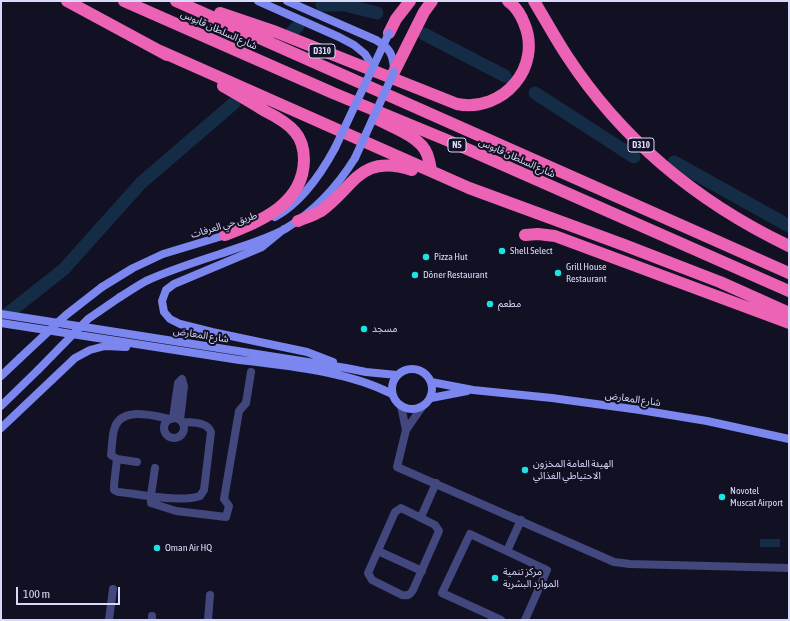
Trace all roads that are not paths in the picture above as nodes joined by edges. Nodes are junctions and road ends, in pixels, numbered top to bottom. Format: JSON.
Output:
{"nodes":[{"id":1,"x":67,"y":1,"type":"edge"},
{"id":2,"x":124,"y":1,"type":"edge"},
{"id":3,"x":176,"y":1,"type":"edge"},
{"id":4,"x":187,"y":1,"type":"edge"},
{"id":5,"x":258,"y":1,"type":"edge"},
{"id":6,"x":287,"y":1,"type":"edge"},
{"id":7,"x":410,"y":1,"type":"edge"},
{"id":8,"x":432,"y":1,"type":"edge"},
{"id":9,"x":508,"y":1,"type":"edge"},
{"id":10,"x":534,"y":1,"type":"edge"},
{"id":11,"x":389,"y":33,"type":"joint"},
{"id":12,"x":384,"y":44,"type":"junction"},
{"id":13,"x":160,"y":51,"type":"junction"},
{"id":14,"x":373,"y":67,"type":"junction"},
{"id":15,"x":394,"y":72,"type":"junction"},
{"id":16,"x":333,"y":93,"type":"junction"},
{"id":17,"x":344,"y":132,"type":"junction"},
{"id":18,"x":363,"y":142,"type":"junction"},
{"id":19,"x":431,"y":170,"type":"dead end"},
{"id":20,"x":469,"y":188,"type":"junction"},
{"id":21,"x":298,"y":221,"type":"junction"},
{"id":22,"x":284,"y":229,"type":"junction"},
{"id":23,"x":525,"y":234,"type":"dead end"},
{"id":24,"x":225,"y":235,"type":"junction"},
{"id":25,"x":789,"y":246,"type":"edge"},
{"id":26,"x":789,"y":273,"type":"edge"},
{"id":27,"x":789,"y":291,"type":"edge"},
{"id":28,"x":789,"y":313,"type":"edge"},
{"id":29,"x":1,"y":314,"type":"edge"},
{"id":30,"x":1,"y":323,"type":"edge"},
{"id":31,"x":789,"y":323,"type":"edge"},
{"id":32,"x":157,"y":347,"type":"junction"},
{"id":33,"x":346,"y":368,"type":"junction"},
{"id":34,"x":251,"y":372,"type":"dead end"},
{"id":35,"x":397,"y":375,"type":"junction"},
{"id":36,"x":1,"y":376,"type":"edge"},
{"id":37,"x":431,"y":382,"type":"junction"},
{"id":38,"x":473,"y":390,"type":"junction"},
{"id":39,"x":392,"y":394,"type":"junction"},
{"id":40,"x":431,"y":398,"type":"junction"},
{"id":41,"x":1,"y":406,"type":"edge"},
{"id":42,"x":401,"y":406,"type":"junction"},
{"id":43,"x":422,"y":407,"type":"junction"},
{"id":44,"x":1,"y":428,"type":"edge"},
{"id":45,"x":406,"y":430,"type":"junction"},
{"id":46,"x":789,"y":439,"type":"edge"},
{"id":47,"x":117,"y":459,"type":"junction"},
{"id":48,"x":137,"y":462,"type":"dead end"},
{"id":49,"x":155,"y":468,"type":"dead end"},
{"id":50,"x":436,"y":483,"type":"junction"},
{"id":51,"x":151,"y":495,"type":"junction"},
{"id":52,"x":421,"y":517,"type":"junction"},
{"id":53,"x":521,"y":520,"type":"junction"},
{"id":54,"x":378,"y":551,"type":"junction"},
{"id":55,"x":507,"y":551,"type":"junction"},
{"id":56,"x":789,"y":568,"type":"edge"},
{"id":57,"x":422,"y":572,"type":"junction"},
{"id":58,"x":113,"y":590,"type":"dead end"},
{"id":59,"x":210,"y":595,"type":"dead end"},
{"id":60,"x":109,"y":620,"type":"edge"},
{"id":61,"x":208,"y":620,"type":"edge"},
{"id":62,"x":500,"y":620,"type":"edge"},
{"id":63,"x":525,"y":620,"type":"edge"}],
"edges":[{"from":1,"to":13,"type":"highway"},
{"from":2,"to":16,"type":"highway","name":"شارع السلطان قابوس","number":"N5"},
{"from":3,"to":26,"type":"highway","name":"شارع السلطان قابوس","number":"N5"},
{"from":4,"to":9,"type":"highway","number":"D310"},
{"from":5,"to":14,"type":"main road"},
{"from":6,"to":12,"type":"main road"},
{"from":7,"to":11,"type":"highway"},
{"from":8,"to":15,"type":"highway"},
{"from":10,"to":25,"type":"highway","number":"D310"},
{"from":11,"to":12,"type":"main road","name":"طريق حي العرفات","bridge":true},
{"from":12,"to":14,"type":"main road","name":"طريق حي العرفات","bridge":true},
{"from":12,"to":15,"type":"main road"},
{"from":13,"to":17,"type":"highway"},
{"from":13,"to":24,"type":"highway"},
{"from":14,"to":17,"type":"main road","name":"طريق حي العرفات","bridge":true},
{"from":15,"to":18,"type":"main road","bridge":true},
{"from":16,"to":19,"type":"highway"},
{"from":16,"to":27,"type":"highway","name":"شارع السلطان قابوس","number":"N5"},
{"from":17,"to":18,"type":"highway"},
{"from":17,"to":24,"type":"main road","name":"طريق حي العرفات","bridge":true},
{"from":18,"to":20,"type":"highway"},
{"from":18,"to":21,"type":"main road","bridge":true},
{"from":20,"to":21,"type":"highway"},
{"from":20,"to":28,"type":"highway"},
{"from":21,"to":22,"type":"main road"},
{"from":22,"to":33,"type":"main road"},
{"from":22,"to":41,"type":"main road","bridge":true},
{"from":23,"to":31,"type":"highway"},
{"from":24,"to":36,"type":"main road","name":"طريق حي العرفات","bridge":true},
{"from":29,"to":33,"type":"main road","name":"شارع المعارض"},
{"from":30,"to":32,"type":"main road","name":"شارع المعارض"},
{"from":32,"to":39,"type":"main road","name":"شارع المعارض"},
{"from":32,"to":44,"type":"main road"},
{"from":33,"to":35,"type":"main road","name":"شارع المعارض"},
{"from":34,"to":51,"type":"street"},
{"from":35,"to":37,"type":"main road"},
{"from":35,"to":39,"type":"main road"},
{"from":37,"to":38,"type":"main road","name":"شارع المعارض"},
{"from":37,"to":40,"type":"main road"},
{"from":38,"to":40,"type":"main road","name":"شارع المعارض"},
{"from":38,"to":46,"type":"main road","name":"شارع المعارض"},
{"from":39,"to":42,"type":"main road"},
{"from":40,"to":43,"type":"main road"},
{"from":42,"to":43,"type":"main road"},
{"from":42,"to":45,"type":"street"},
{"from":43,"to":45,"type":"street"},
{"from":45,"to":50,"type":"street"},
{"from":47,"to":48,"type":"street"},
{"from":47,"to":51,"type":"street"},
{"from":47,"to":51,"type":"street"},
{"from":49,"to":51,"type":"street"},
{"from":50,"to":52,"type":"street"},
{"from":50,"to":53,"type":"street"},
{"from":52,"to":54,"type":"street"},
{"from":52,"to":57,"type":"street"},
{"from":53,"to":55,"type":"street"},
{"from":53,"to":56,"type":"street"},
{"from":54,"to":57,"type":"street"},
{"from":54,"to":57,"type":"street"},
{"from":55,"to":62,"type":"street"},
{"from":55,"to":63,"type":"street"},
{"from":58,"to":60,"type":"street"},
{"from":59,"to":61,"type":"street"}]}
